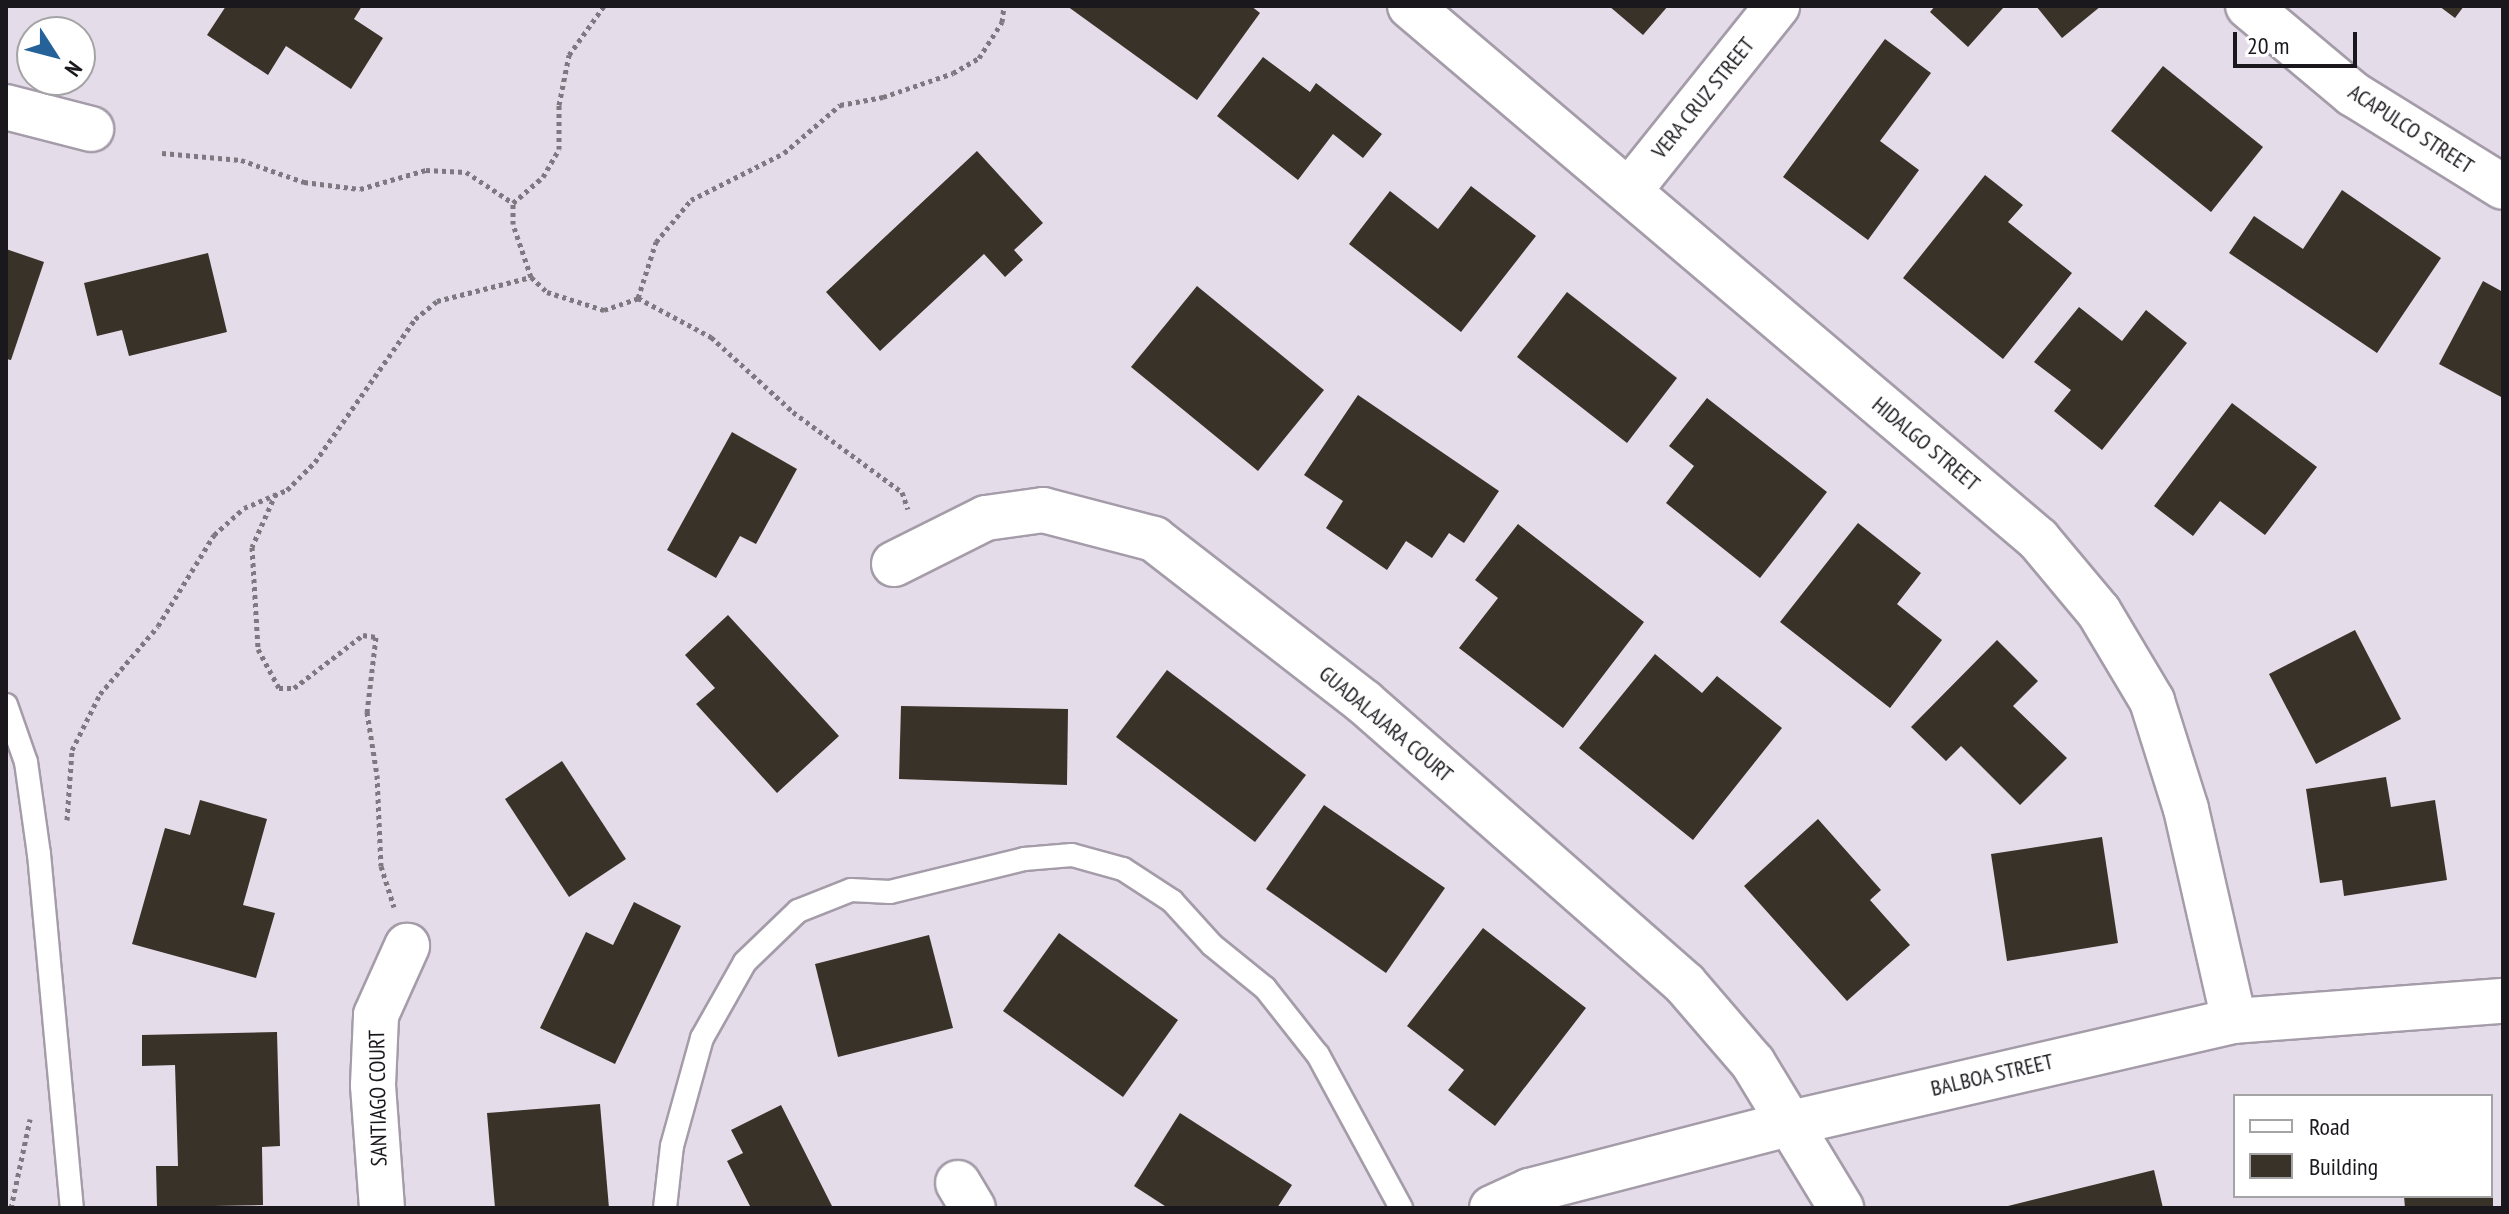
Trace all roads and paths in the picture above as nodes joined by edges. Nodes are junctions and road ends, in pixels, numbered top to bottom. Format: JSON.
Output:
{"nodes":[{"id":1,"x":604,"y":6,"type":"edge"},
{"id":2,"x":1004,"y":6,"type":"edge"},
{"id":3,"x":1410,"y":6,"type":"edge"},
{"id":4,"x":1777,"y":6,"type":"edge"},
{"id":5,"x":2248,"y":6,"type":"edge"},
{"id":6,"x":6,"y":107,"type":"edge"},
{"id":7,"x":91,"y":129,"type":"dead end"},
{"id":8,"x":162,"y":153,"type":"dead end"},
{"id":9,"x":2503,"y":187,"type":"edge"},
{"id":10,"x":1629,"y":191,"type":"junction"},
{"id":11,"x":513,"y":203,"type":"junction"},
{"id":12,"x":531,"y":277,"type":"junction"},
{"id":13,"x":638,"y":298,"type":"junction"},
{"id":14,"x":276,"y":493,"type":"junction"},
{"id":15,"x":908,"y":557,"type":"joint"},
{"id":16,"x":6,"y":705,"type":"edge"},
{"id":17,"x":39,"y":854,"type":"junction"},
{"id":18,"x":407,"y":946,"type":"joint"},
{"id":19,"x":2503,"y":1001,"type":"edge"},
{"id":20,"x":2234,"y":1021,"type":"junction"},
{"id":21,"x":63,"y":1096,"type":"junction"},
{"id":22,"x":1791,"y":1123,"type":"junction"},
{"id":23,"x":11,"y":1208,"type":"edge"},
{"id":24,"x":72,"y":1208,"type":"edge"},
{"id":25,"x":382,"y":1208,"type":"edge"},
{"id":26,"x":665,"y":1208,"type":"edge"},
{"id":27,"x":1401,"y":1208,"type":"edge"},
{"id":28,"x":1492,"y":1208,"type":"edge"},
{"id":29,"x":1841,"y":1208,"type":"edge"}],
"edges":[{"from":1,"to":11,"type":"path"},
{"from":2,"to":13,"type":"path"},
{"from":3,"to":10,"type":"street","name":"HIDALGO STREET"},
{"from":4,"to":10,"type":"street","name":"VERA CRUZ STREET"},
{"from":5,"to":9,"type":"street","name":"ACAPULCO STREET"},
{"from":6,"to":7,"type":"street"},
{"from":8,"to":11,"type":"path"},
{"from":10,"to":20,"type":"street","name":"HIDALGO STREET"},
{"from":11,"to":12,"type":"path"},
{"from":12,"to":13,"type":"path"},
{"from":12,"to":14,"type":"path"},
{"from":13,"to":15,"type":"path"},
{"from":14,"to":17,"type":"path"},
{"from":14,"to":18,"type":"path"},
{"from":15,"to":22,"type":"street","name":"GUADALAJARA COURT"},
{"from":16,"to":17,"type":"lane"},
{"from":17,"to":21,"type":"lane"},
{"from":18,"to":25,"type":"street","name":"SANTIAGO COURT"},
{"from":19,"to":20,"type":"street","name":"BALBOA STREET"},
{"from":20,"to":22,"type":"street","name":"BALBOA STREET"},
{"from":21,"to":23,"type":"path"},
{"from":21,"to":24,"type":"lane"},
{"from":22,"to":28,"type":"street","name":"BALBOA STREET"},
{"from":22,"to":29,"type":"street","name":"GUADALAJARA COURT"},
{"from":26,"to":27,"type":"lane"}]}
